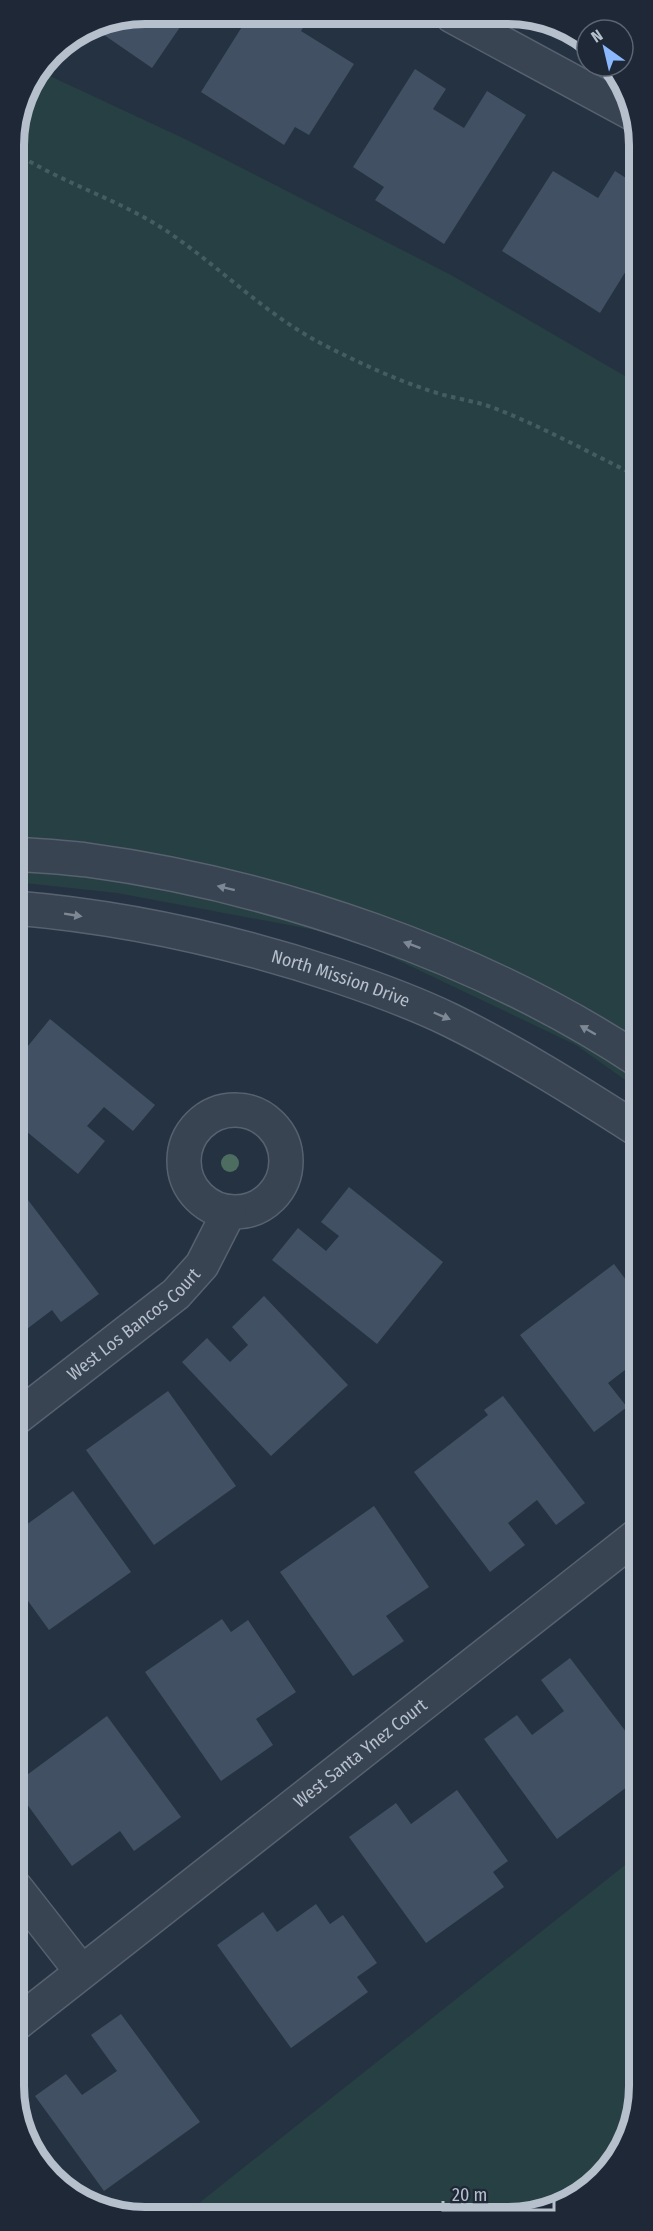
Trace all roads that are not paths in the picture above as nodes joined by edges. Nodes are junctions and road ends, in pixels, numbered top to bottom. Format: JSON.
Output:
{"nodes":[{"id":1,"x":467,"y":24,"type":"edge"},
{"id":2,"x":624,"y":109,"type":"edge"},
{"id":3,"x":24,"y":855,"type":"edge"},
{"id":4,"x":24,"y":909,"type":"edge"},
{"id":5,"x":629,"y":1055,"type":"edge"},
{"id":6,"x":629,"y":1124,"type":"edge"},
{"id":7,"x":229,"y":1212,"type":"dead end"},
{"id":8,"x":24,"y":1412,"type":"edge"},
{"id":9,"x":629,"y":1542,"type":"edge"},
{"id":10,"x":24,"y":1898,"type":"edge"},
{"id":11,"x":81,"y":1971,"type":"junction"},
{"id":12,"x":24,"y":2017,"type":"edge"}],
"edges":[{"from":1,"to":2,"type":"street"},
{"from":5,"to":3,"type":"street","one_way":true},
{"from":4,"to":6,"type":"street","name":"North Mission Drive","one_way":true},
{"from":7,"to":8,"type":"street","name":"West Los Bancos Court"},
{"from":9,"to":11,"type":"street","name":"West Santa Ynez Court"},
{"from":10,"to":11,"type":"street"},
{"from":11,"to":12,"type":"street","name":"West Santa Ynez Court"}]}
